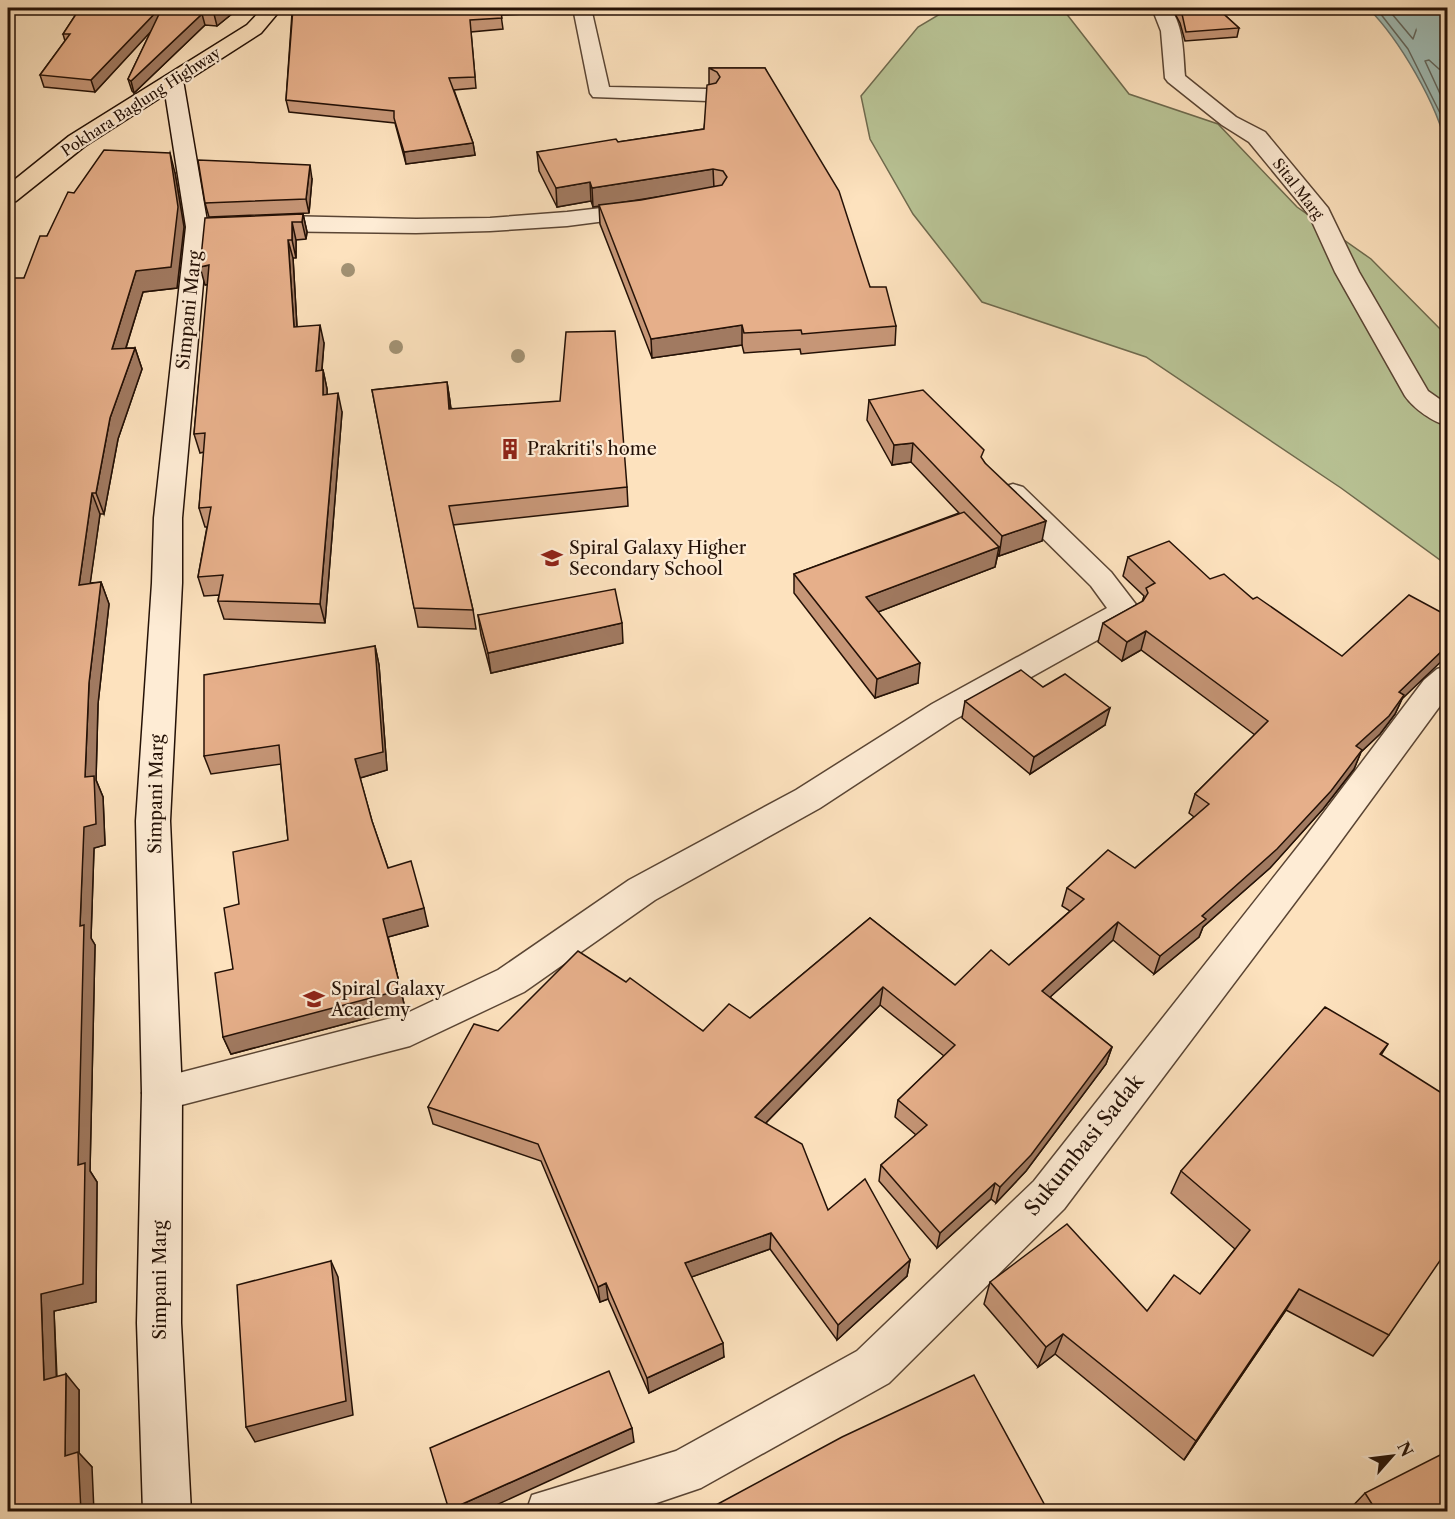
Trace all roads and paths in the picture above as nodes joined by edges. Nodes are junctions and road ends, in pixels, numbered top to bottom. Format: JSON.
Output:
{"nodes":[{"id":1,"x":273,"y":8,"type":"edge"},
{"id":2,"x":582,"y":8,"type":"edge"},
{"id":3,"x":1161,"y":8,"type":"edge"},
{"id":4,"x":173,"y":80,"type":"junction"},
{"id":5,"x":708,"y":95,"type":"edge"},
{"id":6,"x":8,"y":196,"type":"edge"},
{"id":7,"x":663,"y":206,"type":"edge"},
{"id":8,"x":220,"y":226,"type":"junction"},
{"id":9,"x":1448,"y":418,"type":"edge"},
{"id":10,"x":994,"y":475,"type":"edge"},
{"id":11,"x":1448,"y":677,"type":"edge"},
{"id":12,"x":162,"y":1093,"type":"junction"},
{"id":13,"x":167,"y":1512,"type":"edge"},
{"id":14,"x":549,"y":1512,"type":"edge"}],
"edges":[{"from":1,"to":4,"type":"highway","name":"Pokhara Baglung Highway"},
{"from":2,"to":5,"type":"street"},
{"from":3,"to":9,"type":"street","name":"Sital Marg"},
{"from":4,"to":6,"type":"highway","name":"Pokhara Baglung Highway"},
{"from":4,"to":8,"type":"street","name":"Simpani Marg"},
{"from":7,"to":8,"type":"street"},
{"from":8,"to":12,"type":"street","name":"Simpani Marg"},
{"from":10,"to":12,"type":"street"},
{"from":11,"to":14,"type":"street","name":"Sukumbasi Sadak"},
{"from":12,"to":13,"type":"street","name":"Simpani Marg"}]}
